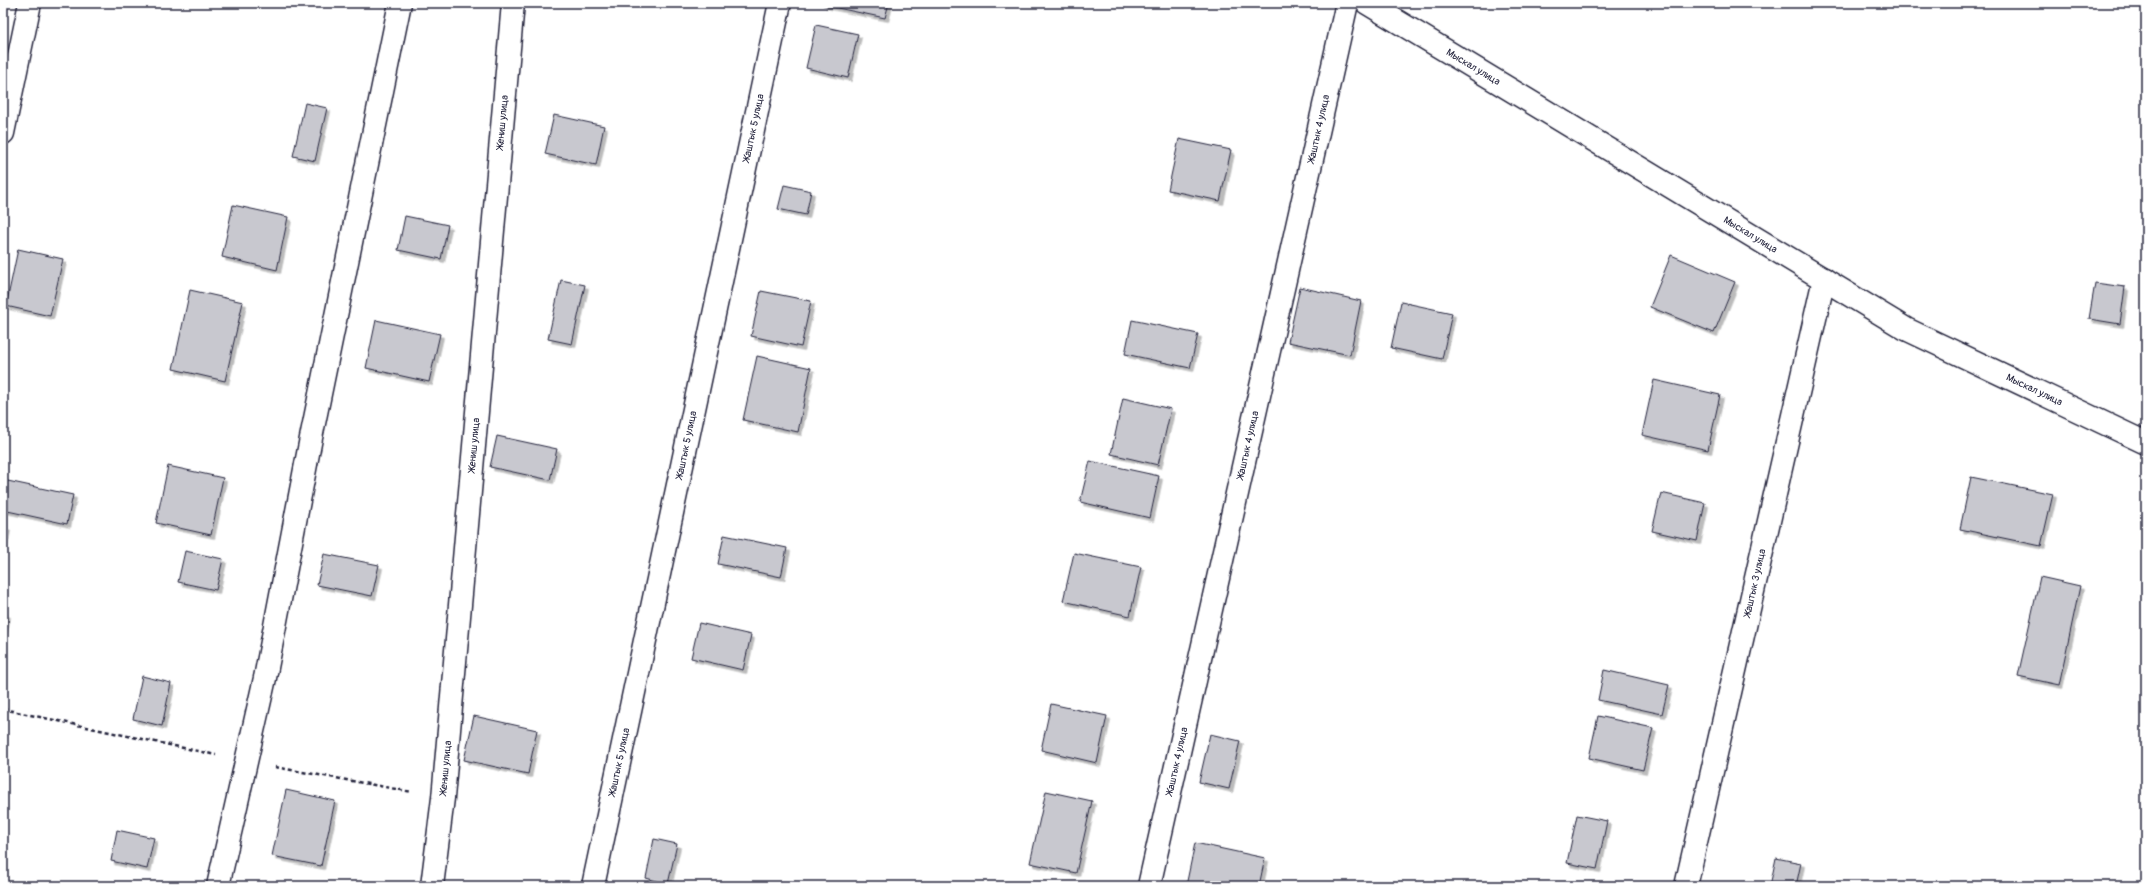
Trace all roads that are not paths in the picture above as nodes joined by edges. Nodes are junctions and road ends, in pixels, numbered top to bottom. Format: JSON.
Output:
{"nodes":[{"id":1,"x":30,"y":3,"type":"edge"},
{"id":2,"x":400,"y":3,"type":"edge"},
{"id":3,"x":513,"y":3,"type":"edge"},
{"id":4,"x":780,"y":3,"type":"edge"},
{"id":5,"x":1347,"y":3,"type":"edge"},
{"id":6,"x":1367,"y":3,"type":"edge"},
{"id":7,"x":3,"y":133,"type":"edge"},
{"id":8,"x":1824,"y":279,"type":"junction"},
{"id":9,"x":2146,"y":443,"type":"edge"},
{"id":10,"x":218,"y":886,"type":"edge"},
{"id":11,"x":432,"y":886,"type":"edge"},
{"id":12,"x":593,"y":886,"type":"edge"},
{"id":13,"x":1149,"y":886,"type":"edge"},
{"id":14,"x":1686,"y":886,"type":"edge"}],
"edges":[{"from":1,"to":7,"type":"street"},
{"from":2,"to":10,"type":"street"},
{"from":3,"to":11,"type":"street","name":"Жениш улица"},
{"from":4,"to":12,"type":"street","name":"Жаштык 5 улица"},
{"from":5,"to":13,"type":"street","name":"Жаштык 4 улица"},
{"from":6,"to":8,"type":"street","name":"Мыскал улица"},
{"from":8,"to":9,"type":"street","name":"Мыскал улица"},
{"from":8,"to":14,"type":"street","name":"Жаштык 3 улица"}]}
